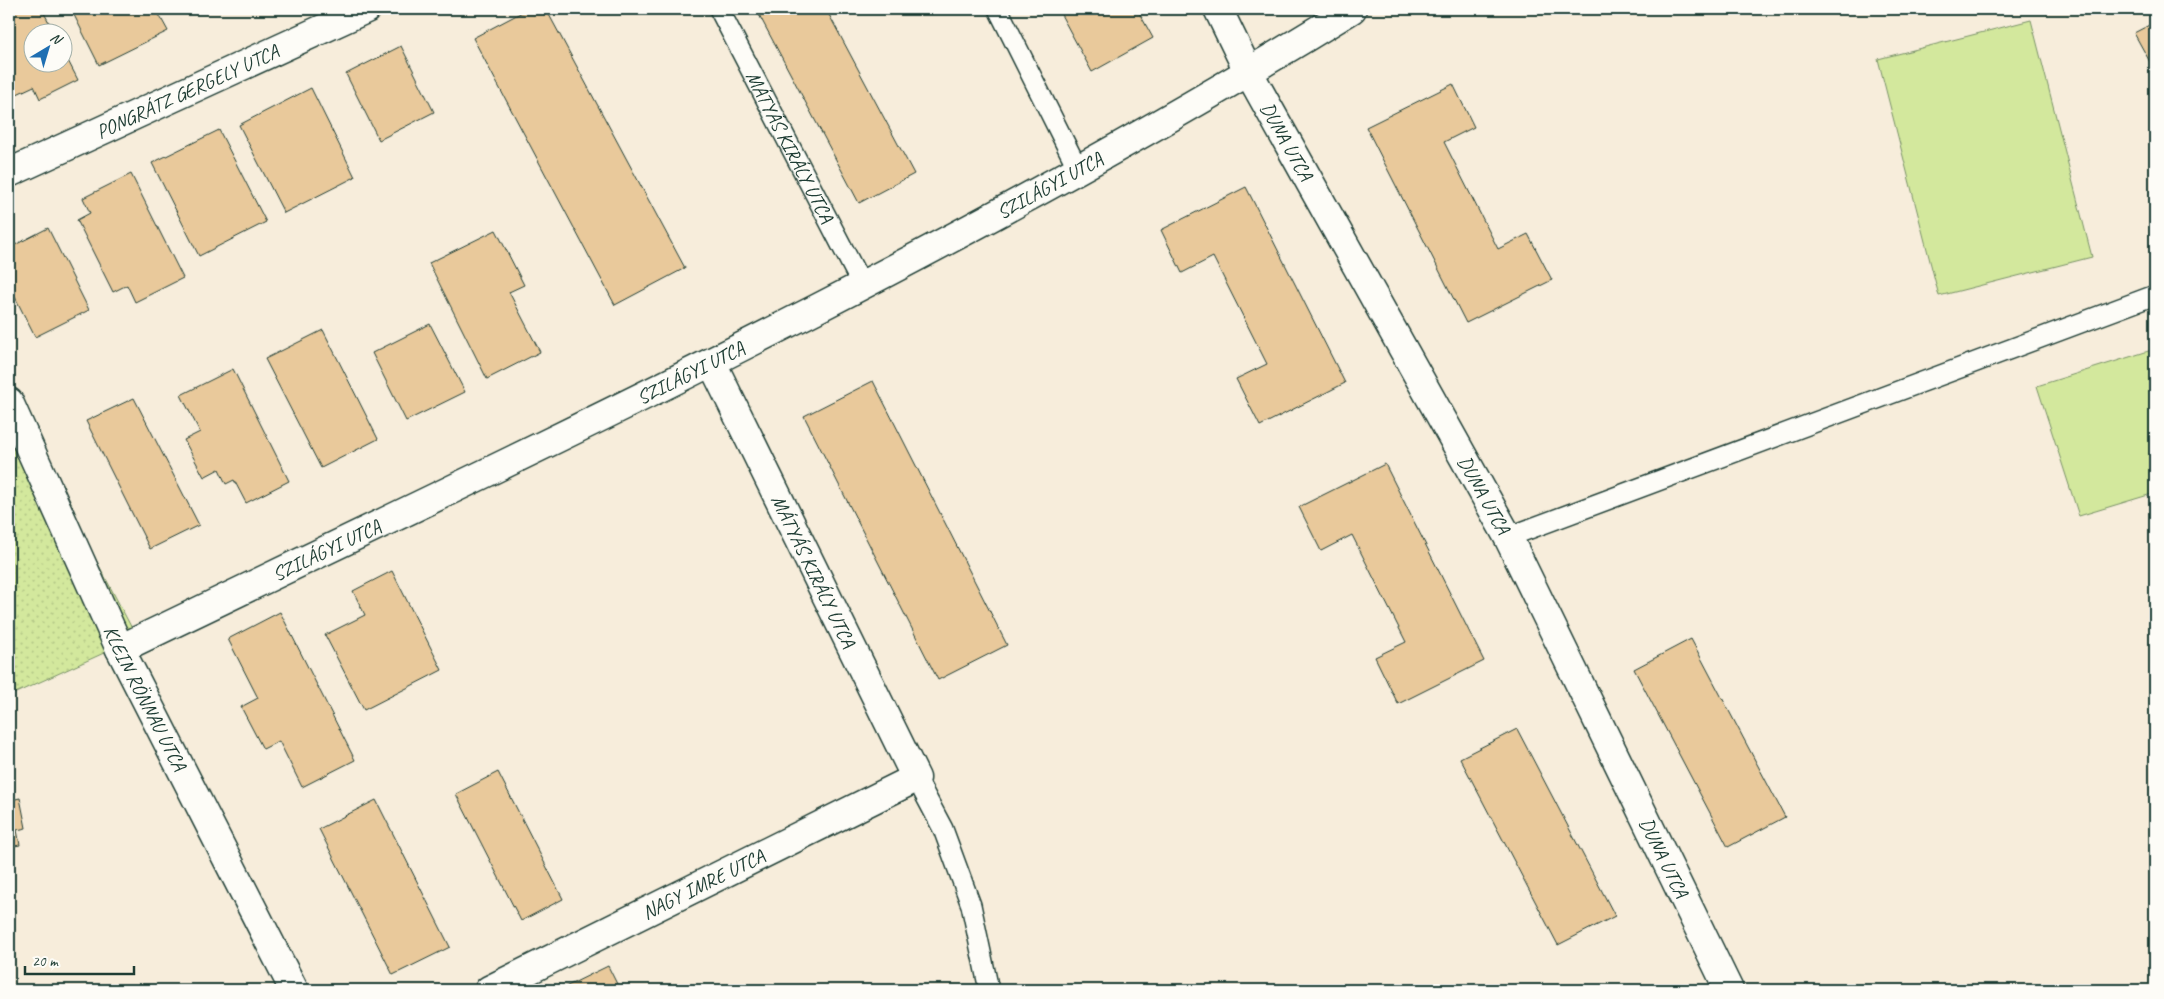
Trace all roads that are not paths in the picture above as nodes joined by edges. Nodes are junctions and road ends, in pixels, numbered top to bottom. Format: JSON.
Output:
{"nodes":[{"id":1,"x":366,"y":9,"type":"edge"},
{"id":2,"x":719,"y":9,"type":"edge"},
{"id":3,"x":998,"y":9,"type":"edge"},
{"id":4,"x":1218,"y":9,"type":"edge"},
{"id":5,"x":1352,"y":9,"type":"edge"},
{"id":6,"x":1249,"y":73,"type":"junction"},
{"id":7,"x":1078,"y":169,"type":"junction"},
{"id":8,"x":9,"y":173,"type":"edge"},
{"id":9,"x":862,"y":285,"type":"junction"},
{"id":10,"x":2155,"y":295,"type":"edge"},
{"id":11,"x":712,"y":363,"type":"junction"},
{"id":12,"x":9,"y":402,"type":"edge"},
{"id":13,"x":1508,"y":537,"type":"junction"},
{"id":14,"x":120,"y":649,"type":"junction"},
{"id":15,"x":916,"y":778,"type":"junction"},
{"id":16,"x":294,"y":990,"type":"edge"},
{"id":17,"x":489,"y":990,"type":"edge"},
{"id":18,"x":988,"y":990,"type":"edge"},
{"id":19,"x":1729,"y":990,"type":"edge"}],
"edges":[{"from":1,"to":8,"type":"street","name":"PONGRÁTZ GERGELY UTCA"},
{"from":2,"to":9,"type":"lane","name":"MÁTYÁS KIRÁLY UTCA"},
{"from":3,"to":7,"type":"lane"},
{"from":4,"to":6,"type":"street","name":"DUNA UTCA"},
{"from":5,"to":6,"type":"street","name":"SZILÁGYI UTCA"},
{"from":6,"to":7,"type":"street","name":"SZILÁGYI UTCA"},
{"from":6,"to":13,"type":"street","name":"DUNA UTCA"},
{"from":7,"to":9,"type":"street","name":"SZILÁGYI UTCA"},
{"from":9,"to":11,"type":"street","name":"SZILÁGYI UTCA"},
{"from":10,"to":13,"type":"lane"},
{"from":11,"to":14,"type":"street","name":"SZILÁGYI UTCA"},
{"from":11,"to":15,"type":"street","name":"MÁTYÁS KIRÁLY UTCA"},
{"from":12,"to":14,"type":"street","name":"KLEIN RÖNNAU UTCA"},
{"from":13,"to":19,"type":"street","name":"DUNA UTCA"},
{"from":14,"to":16,"type":"street","name":"KLEIN RÖNNAU UTCA"},
{"from":15,"to":17,"type":"street","name":"NAGY IMRE UTCA"},
{"from":15,"to":18,"type":"lane"}]}
